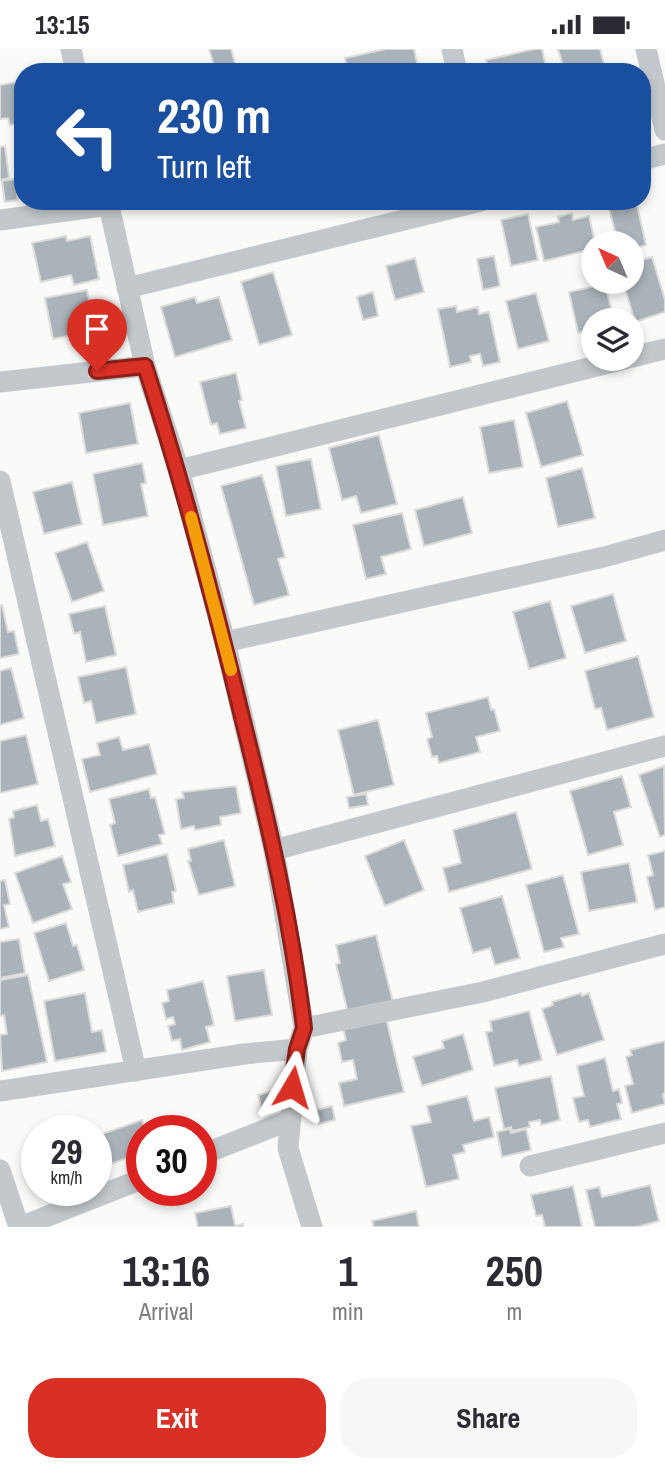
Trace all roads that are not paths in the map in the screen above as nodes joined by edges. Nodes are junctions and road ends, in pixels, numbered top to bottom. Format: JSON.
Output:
{"nodes":[{"id":1,"x":651,"y":70,"type":"edge"},
{"id":2,"x":665,"y":130,"type":"edge"},
{"id":3,"x":64,"y":210,"type":"edge"},
{"id":4,"x":110,"y":210,"type":"edge"},
{"id":5,"x":444,"y":210,"type":"edge"},
{"id":6,"x":0,"y":220,"type":"edge"},
{"id":7,"x":127,"y":288,"type":"junction"},
{"id":8,"x":665,"y":349,"type":"edge"},
{"id":9,"x":644,"y":354,"type":"edge"},
{"id":10,"x":145,"y":366,"type":"junction"},
{"id":11,"x":581,"y":370,"type":"edge"},
{"id":12,"x":0,"y":382,"type":"edge"},
{"id":13,"x":178,"y":470,"type":"junction"},
{"id":14,"x":0,"y":481,"type":"edge"},
{"id":15,"x":665,"y":540,"type":"edge"},
{"id":16,"x":225,"y":642,"type":"junction"},
{"id":17,"x":665,"y":745,"type":"edge"},
{"id":18,"x":274,"y":850,"type":"junction"},
{"id":19,"x":665,"y":944,"type":"edge"},
{"id":20,"x":304,"y":1028,"type":"junction"},
{"id":21,"x":297,"y":1049,"type":"junction"},
{"id":22,"x":136,"y":1071,"type":"junction"},
{"id":23,"x":0,"y":1091,"type":"edge"},
{"id":24,"x":289,"y":1120,"type":"junction"},
{"id":25,"x":665,"y":1133,"type":"edge"},
{"id":26,"x":217,"y":1149,"type":"edge"},
{"id":27,"x":530,"y":1166,"type":"dead end"},
{"id":28,"x":0,"y":1170,"type":"edge"},
{"id":29,"x":126,"y":1185,"type":"edge"},
{"id":30,"x":19,"y":1227,"type":"edge"},
{"id":31,"x":312,"y":1227,"type":"edge"}],
"edges":[{"from":1,"to":2,"type":"street"},
{"from":3,"to":6,"type":"street"},
{"from":4,"to":7,"type":"street"},
{"from":5,"to":7,"type":"street"},
{"from":7,"to":10,"type":"street"},
{"from":8,"to":9,"type":"street"},
{"from":10,"to":12,"type":"street"},
{"from":10,"to":13,"type":"street"},
{"from":11,"to":13,"type":"street"},
{"from":13,"to":16,"type":"street"},
{"from":14,"to":22,"type":"street"},
{"from":15,"to":16,"type":"street"},
{"from":16,"to":18,"type":"street"},
{"from":17,"to":18,"type":"street"},
{"from":18,"to":20,"type":"street"},
{"from":19,"to":20,"type":"street"},
{"from":20,"to":21,"type":"street"},
{"from":21,"to":22,"type":"street"},
{"from":21,"to":24,"type":"street"},
{"from":22,"to":23,"type":"street"},
{"from":24,"to":26,"type":"street"},
{"from":24,"to":31,"type":"street"},
{"from":25,"to":27,"type":"street"},
{"from":28,"to":30,"type":"street"},
{"from":29,"to":30,"type":"street"}]}
